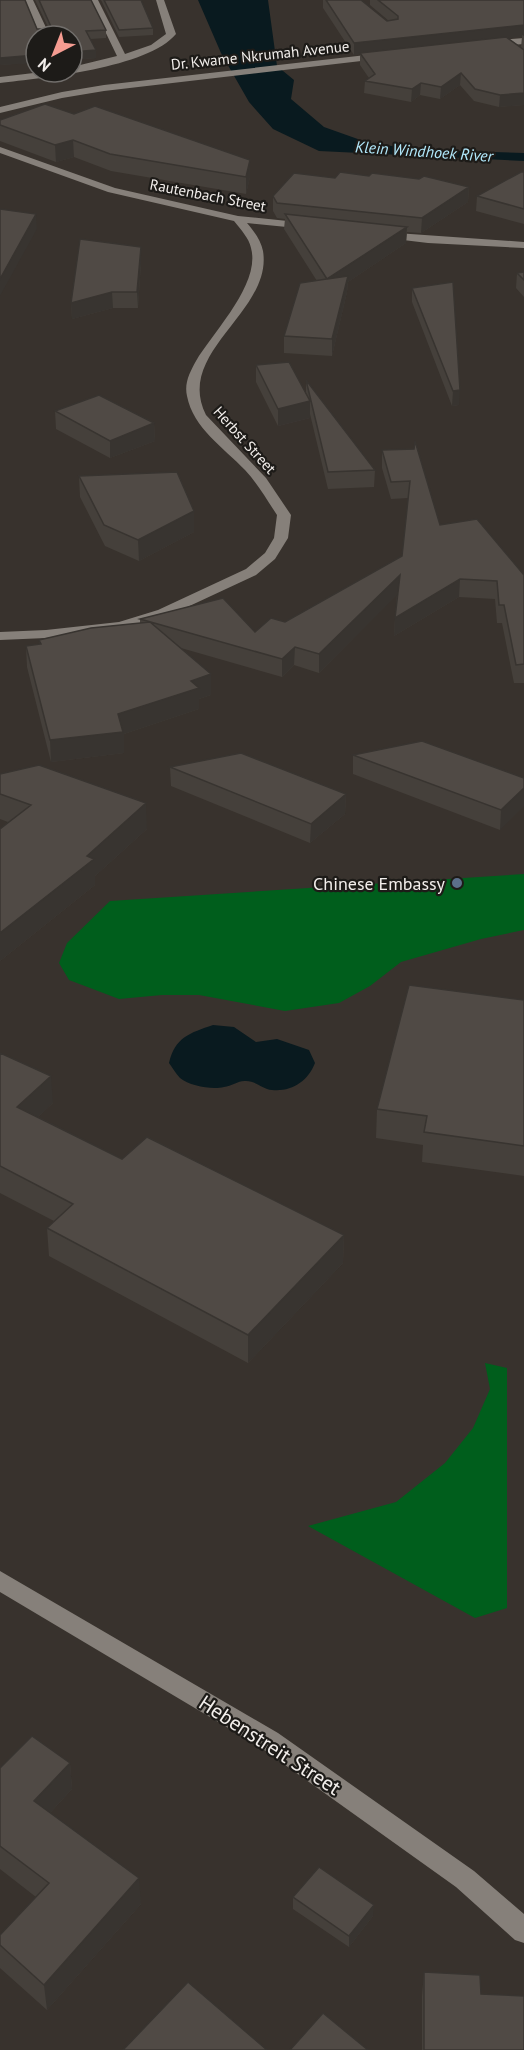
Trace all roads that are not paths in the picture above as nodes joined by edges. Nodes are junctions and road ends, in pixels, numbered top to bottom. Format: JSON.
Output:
{"nodes":[{"id":1,"x":30,"y":0,"type":"edge"},
{"id":2,"x":94,"y":0,"type":"edge"},
{"id":3,"x":160,"y":0,"type":"edge"},
{"id":4,"x":40,"y":24,"type":"edge"},
{"id":5,"x":524,"y":41,"type":"edge"},
{"id":6,"x":507,"y":42,"type":"junction"},
{"id":7,"x":483,"y":45,"type":"edge"},
{"id":8,"x":515,"y":50,"type":"edge"},
{"id":9,"x":389,"y":56,"type":"edge"},
{"id":10,"x":122,"y":58,"type":"junction"},
{"id":11,"x":84,"y":67,"type":"edge"},
{"id":12,"x":24,"y":77,"type":"edge"},
{"id":13,"x":0,"y":80,"type":"edge"},
{"id":14,"x":0,"y":110,"type":"edge"},
{"id":15,"x":0,"y":150,"type":"edge"},
{"id":16,"x":238,"y":219,"type":"junction"},
{"id":17,"x":321,"y":228,"type":"edge"},
{"id":18,"x":369,"y":233,"type":"edge"},
{"id":19,"x":524,"y":245,"type":"edge"},
{"id":20,"x":0,"y":636,"type":"edge"},
{"id":21,"x":0,"y":1580,"type":"edge"},
{"id":22,"x":524,"y":1931,"type":"edge"}],
"edges":[{"from":1,"to":4,"type":"street"},
{"from":2,"to":10,"type":"street"},
{"from":3,"to":10,"type":"street"},
{"from":5,"to":6,"type":"street"},
{"from":6,"to":7,"type":"street"},
{"from":6,"to":8,"type":"street"},
{"from":9,"to":14,"type":"street","name":"Dr. Kwame Nkrumah Avenue"},
{"from":10,"to":11,"type":"street"},
{"from":12,"to":13,"type":"street"},
{"from":15,"to":16,"type":"street","name":"Rautenbach Street"},
{"from":16,"to":17,"type":"street","name":"Rautenbach Street"},
{"from":16,"to":20,"type":"street","name":"Herbst Street"},
{"from":18,"to":19,"type":"street"},
{"from":21,"to":22,"type":"street","name":"Hebenstreit Street"}]}
